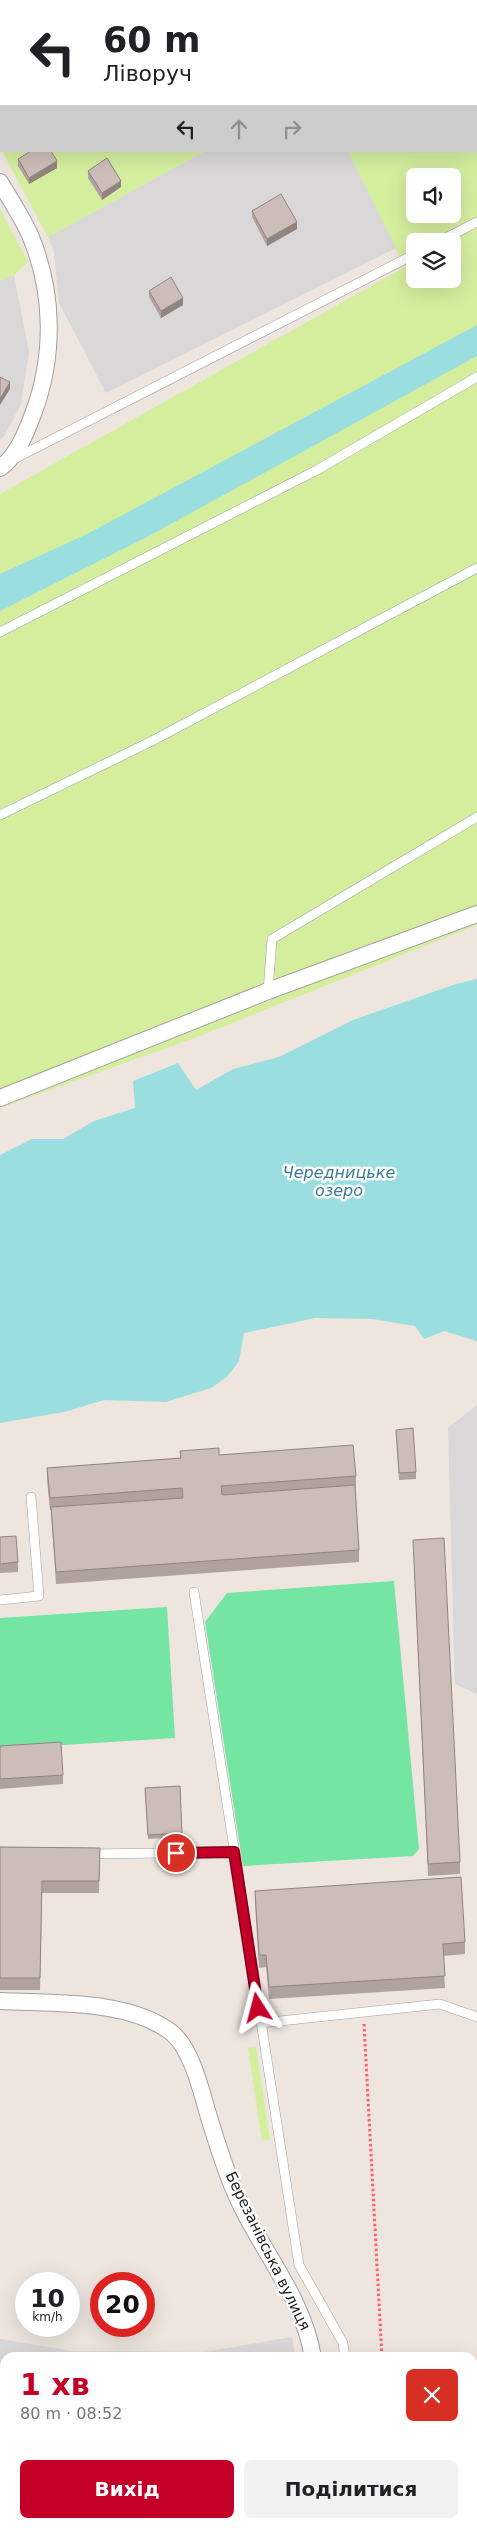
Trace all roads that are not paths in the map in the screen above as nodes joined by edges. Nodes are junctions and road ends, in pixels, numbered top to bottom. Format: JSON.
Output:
{"nodes":[{"id":1,"x":0,"y":182,"type":"edge"},
{"id":2,"x":477,"y":222,"type":"edge"},
{"id":3,"x":456,"y":233,"type":"edge"},
{"id":4,"x":406,"y":259,"type":"edge"},
{"id":5,"x":477,"y":377,"type":"edge"},
{"id":6,"x":4,"y":465,"type":"edge"},
{"id":7,"x":477,"y":568,"type":"edge"},
{"id":8,"x":0,"y":632,"type":"edge"},
{"id":9,"x":0,"y":815,"type":"edge"},
{"id":10,"x":477,"y":817,"type":"edge"},
{"id":11,"x":477,"y":914,"type":"edge"},
{"id":12,"x":268,"y":991,"type":"junction"},
{"id":13,"x":0,"y":1098,"type":"edge"},
{"id":14,"x":31,"y":1497,"type":"dead end"},
{"id":15,"x":194,"y":1592,"type":"dead end"},
{"id":16,"x":0,"y":1600,"type":"edge"},
{"id":17,"x":234,"y":1852,"type":"junction"},
{"id":18,"x":78,"y":1855,"type":"edge"},
{"id":19,"x":0,"y":2002,"type":"edge"},
{"id":20,"x":477,"y":2017,"type":"edge"},
{"id":21,"x":260,"y":2023,"type":"junction"},
{"id":22,"x":312,"y":2352,"type":"edge"},
{"id":23,"x":344,"y":2352,"type":"edge"}],
"edges":[{"from":1,"to":6,"type":"street"},
{"from":2,"to":3,"type":"lane"},
{"from":4,"to":6,"type":"lane"},
{"from":5,"to":8,"type":"lane"},
{"from":7,"to":9,"type":"lane"},
{"from":10,"to":12,"type":"lane"},
{"from":11,"to":12,"type":"street"},
{"from":12,"to":13,"type":"street"},
{"from":14,"to":16,"type":"lane"},
{"from":15,"to":17,"type":"lane"},
{"from":17,"to":18,"type":"lane"},
{"from":17,"to":21,"type":"lane"},
{"from":19,"to":22,"type":"street","name":"Березанівська вулиця"},
{"from":20,"to":21,"type":"lane"},
{"from":21,"to":23,"type":"lane"}]}
